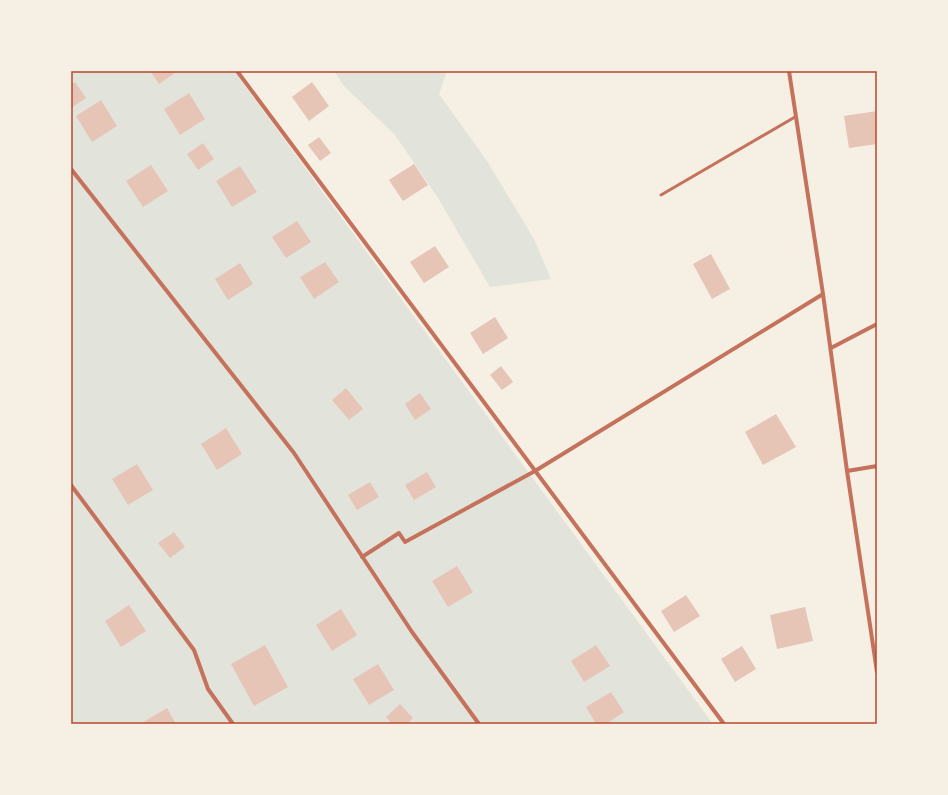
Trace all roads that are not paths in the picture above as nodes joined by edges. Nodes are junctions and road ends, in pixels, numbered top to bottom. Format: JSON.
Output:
{"nodes":[{"id":1,"x":237,"y":71,"type":"edge"},
{"id":2,"x":789,"y":71,"type":"edge"},
{"id":3,"x":795,"y":117,"type":"junction"},
{"id":4,"x":71,"y":169,"type":"edge"},
{"id":5,"x":661,"y":195,"type":"dead end"},
{"id":6,"x":823,"y":294,"type":"junction"},
{"id":7,"x":877,"y":324,"type":"edge"},
{"id":8,"x":831,"y":348,"type":"junction"},
{"id":9,"x":877,"y":466,"type":"edge"},
{"id":10,"x":535,"y":470,"type":"junction"},
{"id":11,"x":846,"y":471,"type":"junction"},
{"id":12,"x":71,"y":485,"type":"edge"},
{"id":13,"x":362,"y":556,"type":"junction"},
{"id":14,"x":877,"y":672,"type":"edge"},
{"id":15,"x":233,"y":724,"type":"edge"},
{"id":16,"x":479,"y":724,"type":"edge"},
{"id":17,"x":724,"y":724,"type":"edge"}],
"edges":[{"from":1,"to":10,"type":"street"},
{"from":2,"to":3,"type":"street"},
{"from":3,"to":5,"type":"lane"},
{"from":3,"to":6,"type":"street"},
{"from":4,"to":13,"type":"street"},
{"from":6,"to":8,"type":"street"},
{"from":6,"to":10,"type":"street"},
{"from":7,"to":8,"type":"street"},
{"from":8,"to":11,"type":"street"},
{"from":9,"to":11,"type":"street"},
{"from":10,"to":13,"type":"street"},
{"from":10,"to":17,"type":"street"},
{"from":11,"to":14,"type":"street"},
{"from":12,"to":15,"type":"street"},
{"from":13,"to":16,"type":"street"}]}
